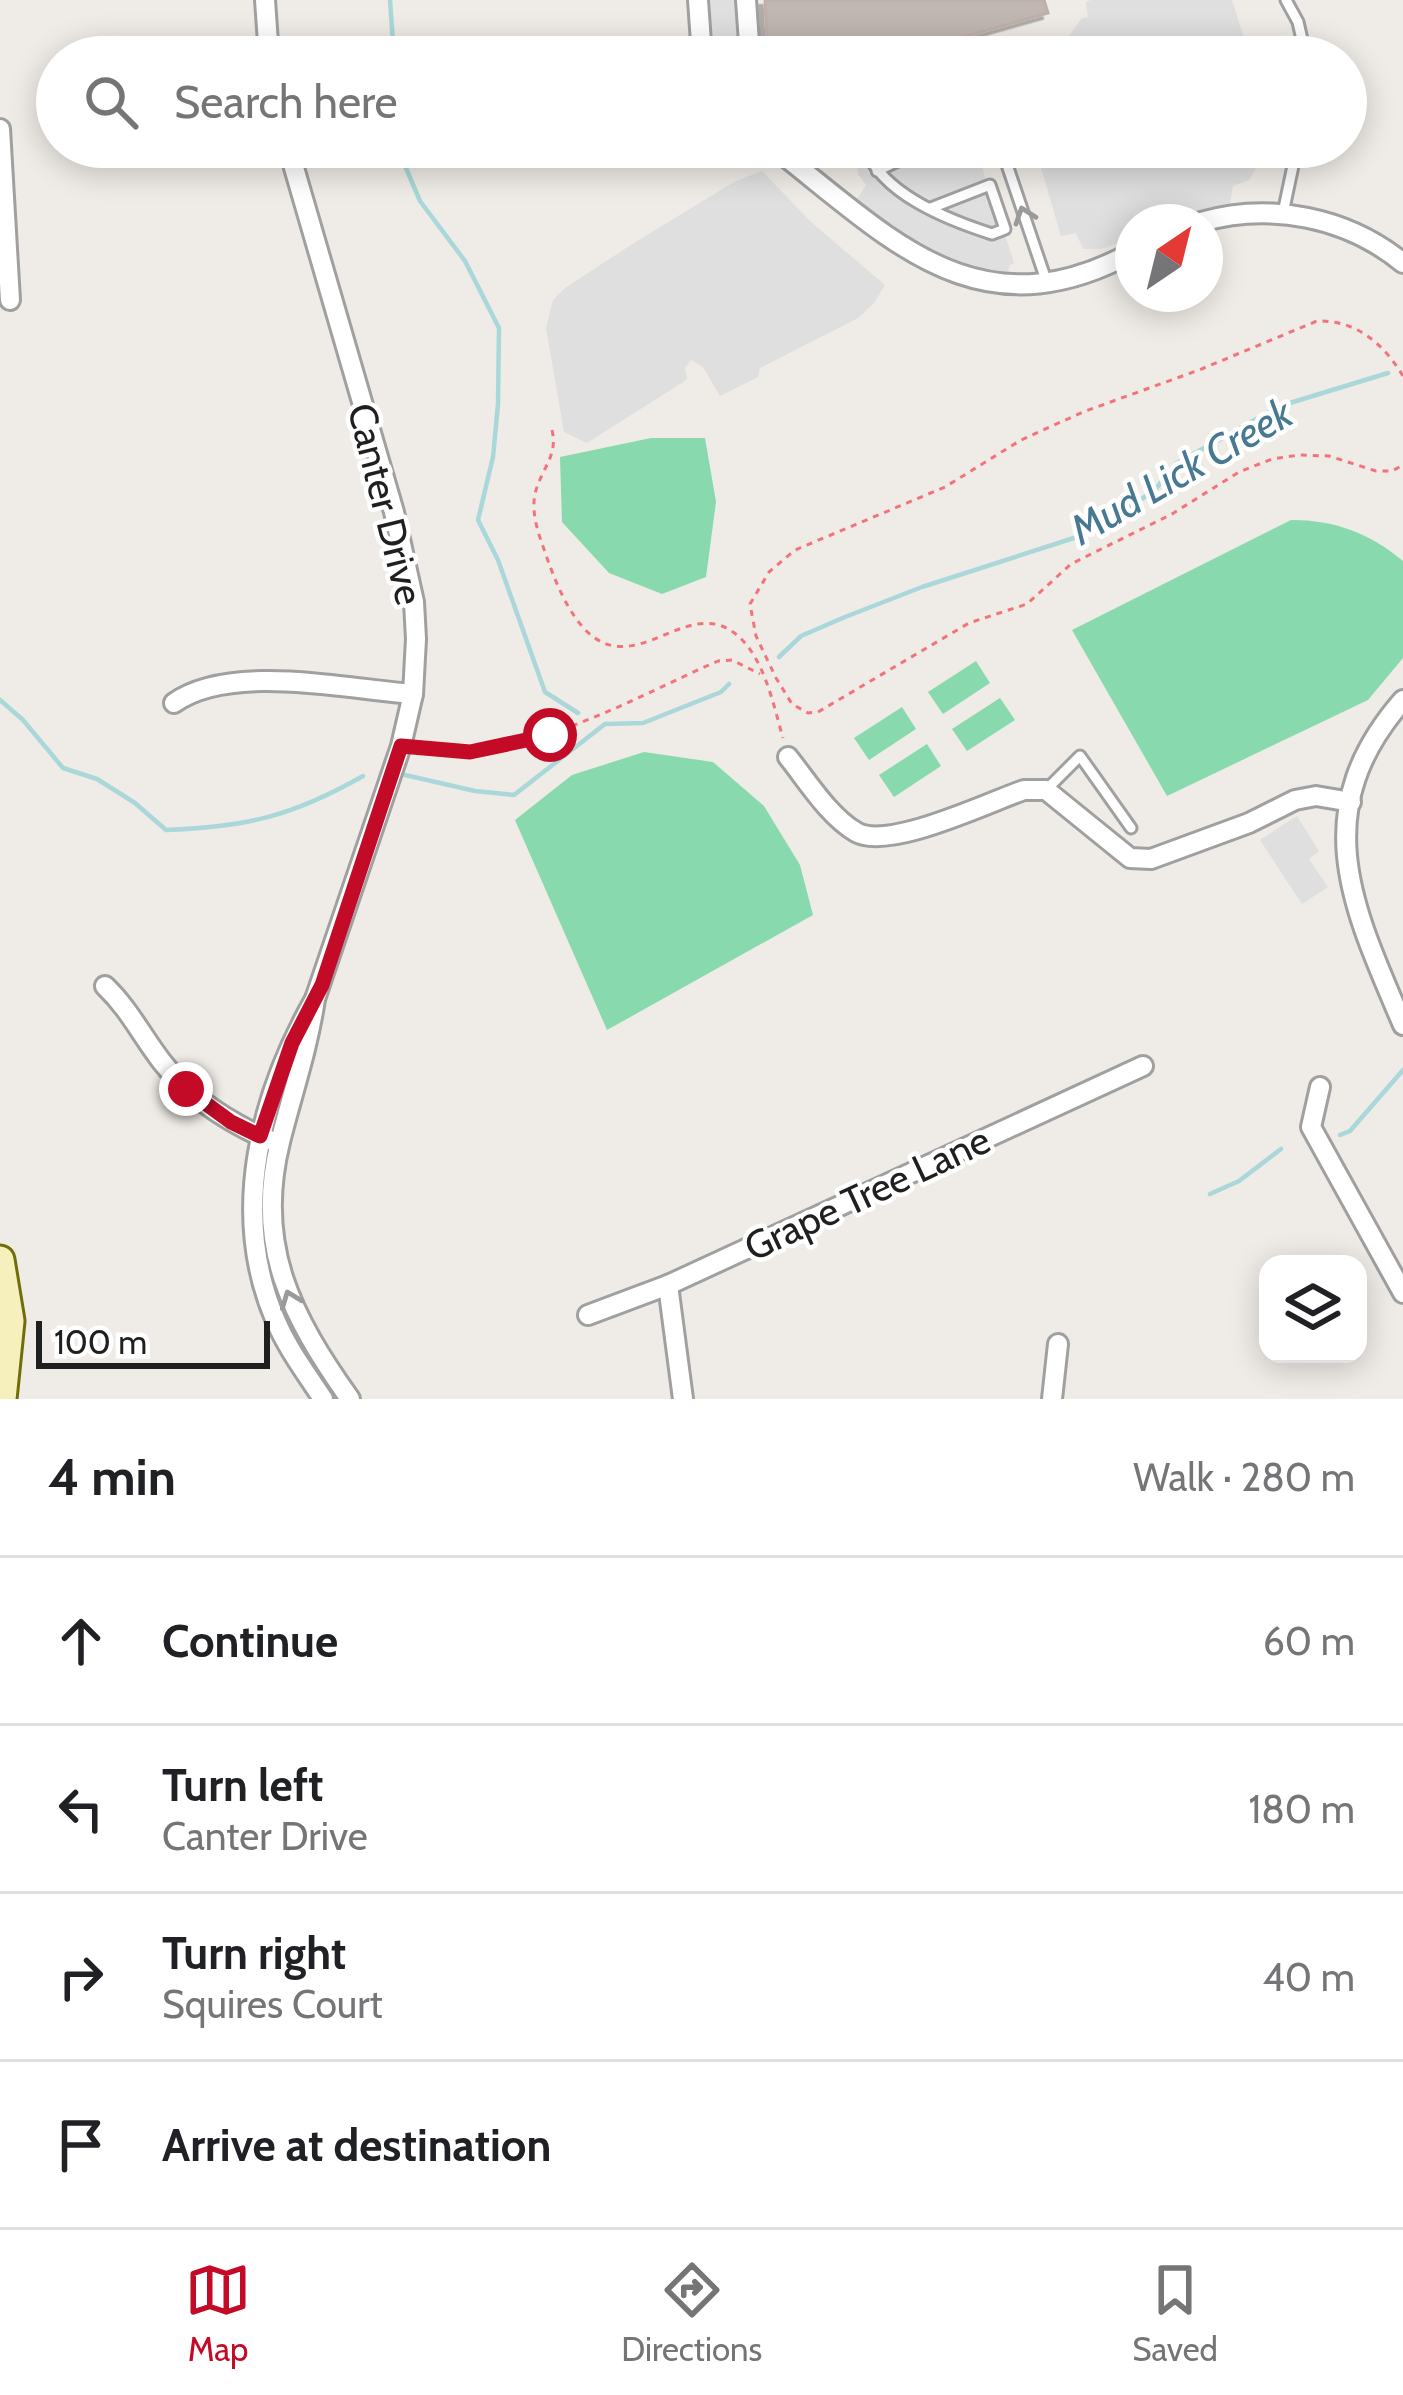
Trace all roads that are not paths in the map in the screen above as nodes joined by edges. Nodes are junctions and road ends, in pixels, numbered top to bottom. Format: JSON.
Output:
{"nodes":[{"id":1,"x":265,"y":0,"type":"edge"},
{"id":2,"x":698,"y":0,"type":"edge"},
{"id":3,"x":746,"y":0,"type":"edge"},
{"id":4,"x":1286,"y":0,"type":"edge"},
{"id":5,"x":268,"y":36,"type":"edge"},
{"id":6,"x":701,"y":36,"type":"edge"},
{"id":7,"x":749,"y":36,"type":"edge"},
{"id":8,"x":1301,"y":36,"type":"edge"},
{"id":9,"x":0,"y":129,"type":"edge"},
{"id":10,"x":294,"y":168,"type":"edge"},
{"id":11,"x":806,"y":168,"type":"edge"},
{"id":12,"x":876,"y":168,"type":"edge"},
{"id":13,"x":883,"y":168,"type":"edge"},
{"id":14,"x":1008,"y":168,"type":"edge"},
{"id":15,"x":1293,"y":168,"type":"edge"},
{"id":16,"x":877,"y":171,"type":"junction"},
{"id":17,"x":931,"y":208,"type":"junction"},
{"id":18,"x":1283,"y":213,"type":"junction"},
{"id":19,"x":1223,"y":217,"type":"edge"},
{"id":20,"x":1115,"y":260,"type":"edge"},
{"id":21,"x":1403,"y":263,"type":"edge"},
{"id":22,"x":1047,"y":283,"type":"junction"},
{"id":23,"x":10,"y":301,"type":"dead end"},
{"id":24,"x":413,"y":694,"type":"junction"},
{"id":25,"x":1403,"y":700,"type":"edge"},
{"id":26,"x":174,"y":703,"type":"dead end"},
{"id":27,"x":788,"y":757,"type":"road end"},
{"id":28,"x":1046,"y":790,"type":"junction"},
{"id":29,"x":1351,"y":802,"type":"junction"},
{"id":30,"x":1130,"y":828,"type":"dead end"},
{"id":31,"x":105,"y":986,"type":"dead end"},
{"id":32,"x":1403,"y":1025,"type":"edge"},
{"id":33,"x":1143,"y":1066,"type":"dead end"},
{"id":34,"x":1320,"y":1087,"type":"dead end"},
{"id":35,"x":270,"y":1140,"type":"junction"},
{"id":36,"x":0,"y":1260,"type":"edge"},
{"id":37,"x":668,"y":1285,"type":"junction"},
{"id":38,"x":1403,"y":1294,"type":"edge"},
{"id":39,"x":588,"y":1316,"type":"dead end"},
{"id":40,"x":1058,"y":1344,"type":"dead end"},
{"id":41,"x":2,"y":1399,"type":"edge"},
{"id":42,"x":323,"y":1399,"type":"edge"},
{"id":43,"x":350,"y":1399,"type":"edge"},
{"id":44,"x":682,"y":1399,"type":"edge"},
{"id":45,"x":1052,"y":1399,"type":"edge"}],
"edges":[{"from":1,"to":5,"type":"street"},
{"from":2,"to":6,"type":"street"},
{"from":3,"to":7,"type":"street"},
{"from":4,"to":8,"type":"lane"},
{"from":9,"to":23,"type":"street"},
{"from":10,"to":24,"type":"street","name":"Canter Drive"},
{"from":11,"to":22,"type":"street"},
{"from":12,"to":16,"type":"lane"},
{"from":13,"to":16,"type":"lane"},
{"from":22,"to":14,"type":"lane","one_way":true},
{"from":15,"to":18,"type":"lane"},
{"from":16,"to":17,"type":"lane"},
{"from":17,"to":17,"type":"lane"},
{"from":18,"to":19,"type":"street"},
{"from":18,"to":21,"type":"street"},
{"from":20,"to":22,"type":"street"},
{"from":24,"to":26,"type":"street"},
{"from":24,"to":35,"type":"street","name":"Canter Drive"},
{"from":25,"to":29,"type":"street"},
{"from":27,"to":28,"type":"street"},
{"from":28,"to":29,"type":"street"},
{"from":28,"to":30,"type":"lane"},
{"from":29,"to":32,"type":"street"},
{"from":31,"to":35,"type":"street"},
{"from":33,"to":37,"type":"street","name":"Grape Tree Lane"},
{"from":34,"to":38,"type":"street"},
{"from":35,"to":42,"type":"street","name":"Canter Drive"},
{"from":43,"to":35,"type":"street","name":"Canter Drive","one_way":true},
{"from":36,"to":41,"type":"street"},
{"from":37,"to":39,"type":"street","name":"Grape Tree Lane"},
{"from":37,"to":44,"type":"street"},
{"from":40,"to":45,"type":"street"}]}
